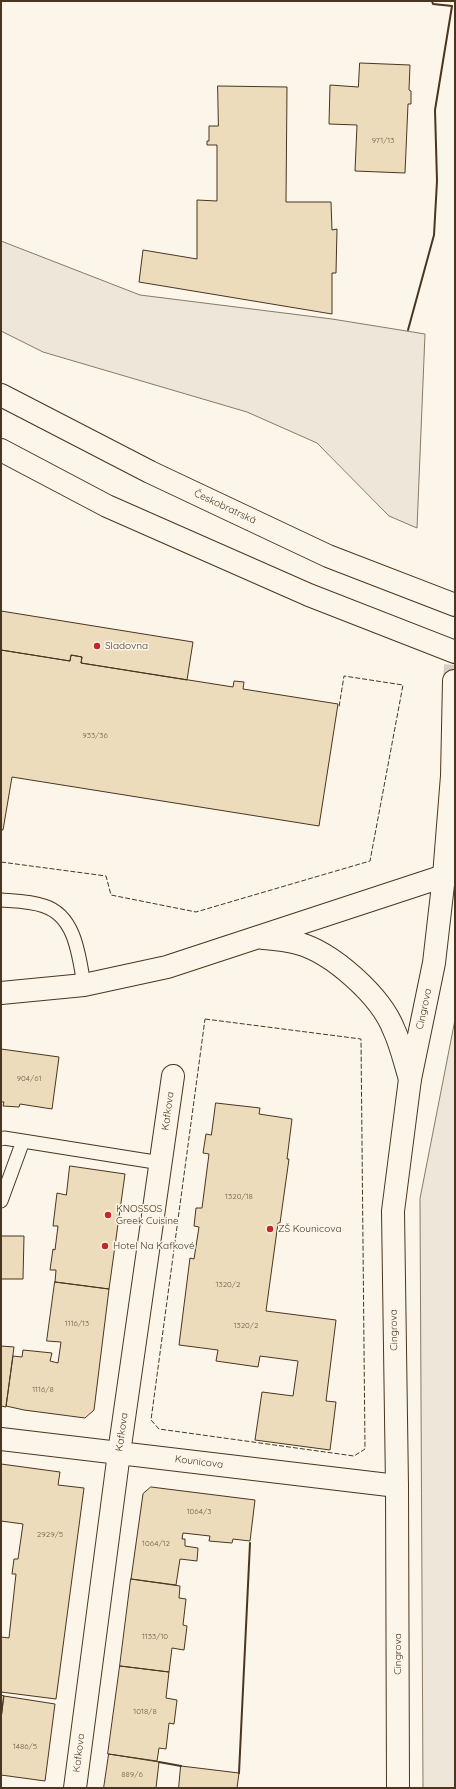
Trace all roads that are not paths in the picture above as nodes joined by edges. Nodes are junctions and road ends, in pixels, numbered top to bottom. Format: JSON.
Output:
{"nodes":[{"id":1,"x":1,"y":395,"type":"edge"},
{"id":2,"x":1,"y":450,"type":"edge"},
{"id":3,"x":455,"y":605,"type":"edge"},
{"id":4,"x":455,"y":652,"type":"edge"},
{"id":5,"x":454,"y":681,"type":"dead end"},
{"id":6,"x":453,"y":769,"type":"edge"},
{"id":7,"x":444,"y":876,"type":"junction"},
{"id":8,"x":1,"y":900,"type":"edge"},
{"id":9,"x":258,"y":937,"type":"junction"},
{"id":10,"x":84,"y":985,"type":"junction"},
{"id":11,"x":1,"y":993,"type":"edge"},
{"id":12,"x":173,"y":1076,"type":"dead end"},
{"id":13,"x":410,"y":1079,"type":"junction"},
{"id":14,"x":1,"y":1139,"type":"edge"},
{"id":15,"x":24,"y":1141,"type":"junction"},
{"id":16,"x":160,"y":1163,"type":"junction"},
{"id":17,"x":1,"y":1201,"type":"edge"},
{"id":18,"x":1,"y":1439,"type":"edge"},
{"id":19,"x":119,"y":1452,"type":"junction"},
{"id":20,"x":397,"y":1486,"type":"junction"},
{"id":21,"x":75,"y":1788,"type":"edge"},
{"id":22,"x":398,"y":1788,"type":"edge"}],
"edges":[{"from":1,"to":3,"type":"main road","name":"Českobratrská"},
{"from":2,"to":4,"type":"main road"},
{"from":5,"to":6,"type":"main road","name":"Cingrova"},
{"from":6,"to":7,"type":"main road","name":"Cingrova"},
{"from":7,"to":9,"type":"main road"},
{"from":7,"to":13,"type":"main road","name":"Cingrova"},
{"from":8,"to":10,"type":"lane"},
{"from":9,"to":10,"type":"main road"},
{"from":9,"to":13,"type":"main road"},
{"from":10,"to":11,"type":"main road"},
{"from":12,"to":16,"type":"main road","name":"Kafkova"},
{"from":13,"to":20,"type":"main road","name":"Cingrova"},
{"from":14,"to":15,"type":"lane"},
{"from":15,"to":16,"type":"lane"},
{"from":15,"to":17,"type":"lane"},
{"from":16,"to":19,"type":"main road","name":"Kafkova"},
{"from":18,"to":19,"type":"main road","name":"Kounicova"},
{"from":19,"to":20,"type":"main road","name":"Kounicova"},
{"from":19,"to":21,"type":"main road","name":"Kafkova"},
{"from":20,"to":22,"type":"main road","name":"Cingrova"}]}
